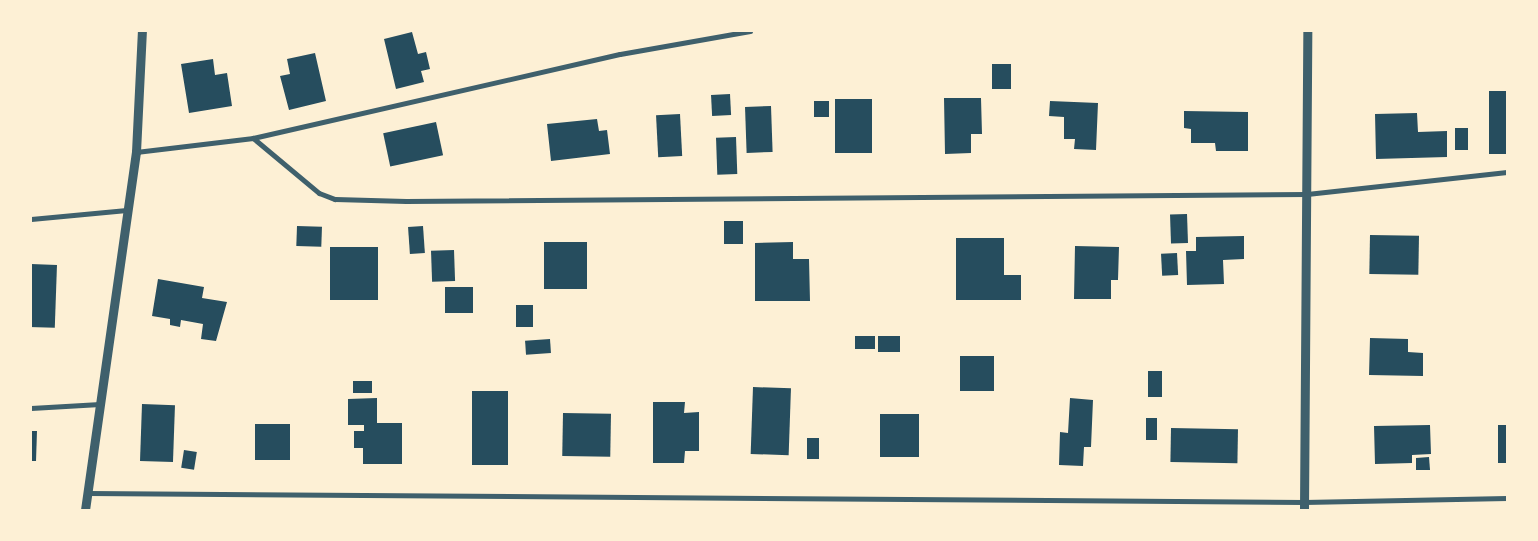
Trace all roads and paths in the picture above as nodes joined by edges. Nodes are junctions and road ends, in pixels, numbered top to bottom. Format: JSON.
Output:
{"nodes":[{"id":1,"x":142,"y":31,"type":"edge"},
{"id":2,"x":750,"y":31,"type":"edge"},
{"id":3,"x":1307,"y":31,"type":"edge"},
{"id":4,"x":253,"y":138,"type":"junction"},
{"id":5,"x":136,"y":152,"type":"junction"},
{"id":6,"x":1507,"y":172,"type":"edge"},
{"id":7,"x":1307,"y":194,"type":"junction"},
{"id":8,"x":127,"y":210,"type":"junction"},
{"id":9,"x":31,"y":219,"type":"edge"},
{"id":10,"x":101,"y":404,"type":"junction"},
{"id":11,"x":31,"y":408,"type":"edge"},
{"id":12,"x":88,"y":493,"type":"junction"},
{"id":13,"x":1507,"y":498,"type":"edge"},
{"id":14,"x":1304,"y":506,"type":"edge"},
{"id":15,"x":85,"y":510,"type":"edge"}],
"edges":[{"from":1,"to":5,"type":"street"},
{"from":2,"to":4,"type":"street"},
{"from":3,"to":7,"type":"street"},
{"from":4,"to":5,"type":"street"},
{"from":4,"to":7,"type":"street"},
{"from":5,"to":8,"type":"street"},
{"from":6,"to":7,"type":"street"},
{"from":7,"to":14,"type":"street"},
{"from":8,"to":9,"type":"street"},
{"from":8,"to":10,"type":"street"},
{"from":10,"to":11,"type":"street"},
{"from":10,"to":12,"type":"street"},
{"from":12,"to":14,"type":"street"},
{"from":12,"to":15,"type":"street"},
{"from":13,"to":14,"type":"street"}]}
